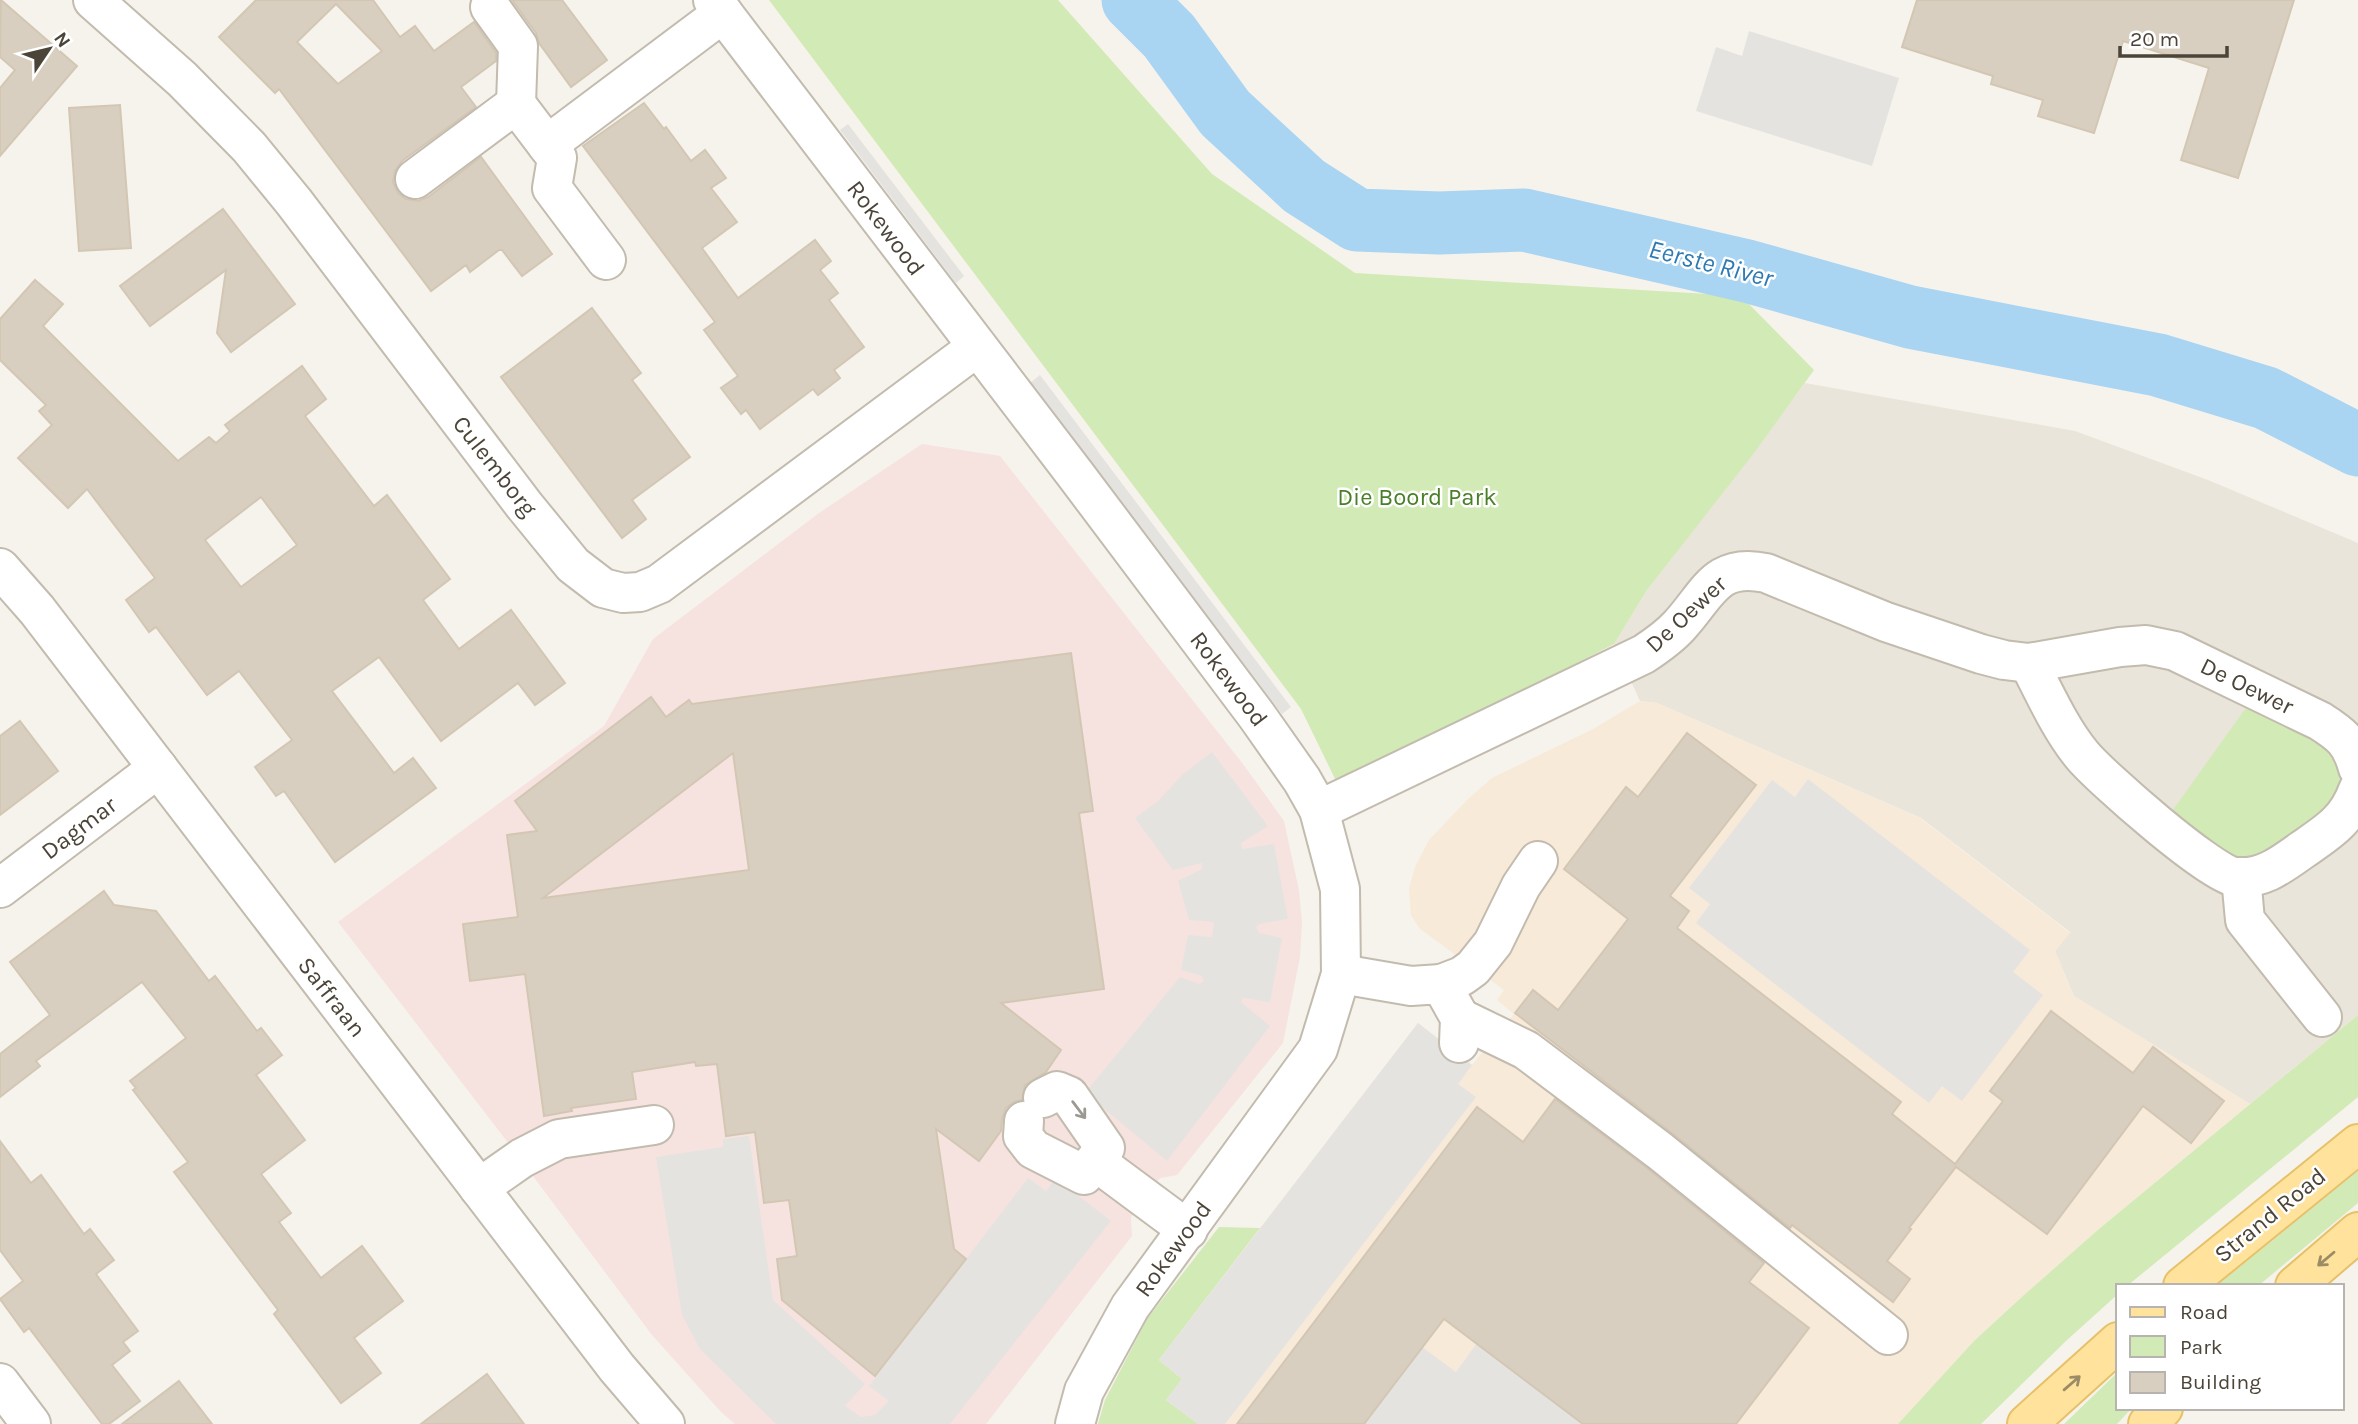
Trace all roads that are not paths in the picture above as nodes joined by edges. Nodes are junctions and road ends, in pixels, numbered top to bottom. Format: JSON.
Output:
{"nodes":[{"id":1,"x":93,"y":0,"type":"edge"},
{"id":2,"x":490,"y":7,"type":"dead end"},
{"id":3,"x":718,"y":7,"type":"edge"},
{"id":4,"x":516,"y":104,"type":"junction"},
{"id":5,"x":547,"y":145,"type":"junction"},
{"id":6,"x":415,"y":179,"type":"dead end"},
{"id":7,"x":606,"y":260,"type":"dead end"},
{"id":8,"x":976,"y":347,"type":"junction"},
{"id":9,"x":0,"y":568,"type":"edge"},
{"id":10,"x":2029,"y":663,"type":"junction"},
{"id":11,"x":158,"y":768,"type":"junction"},
{"id":12,"x":2358,"y":768,"type":"edge"},
{"id":13,"x":2358,"y":790,"type":"edge"},
{"id":14,"x":1319,"y":810,"type":"junction"},
{"id":15,"x":1538,"y":860,"type":"dead end"},
{"id":16,"x":2241,"y":877,"type":"junction"},
{"id":17,"x":0,"y":888,"type":"edge"},
{"id":18,"x":1341,"y":974,"type":"junction"},
{"id":19,"x":1441,"y":984,"type":"junction"},
{"id":20,"x":2322,"y":1017,"type":"dead end"},
{"id":21,"x":654,"y":1125,"type":"dead end"},
{"id":22,"x":2358,"y":1144,"type":"edge"},
{"id":23,"x":1095,"y":1161,"type":"junction"},
{"id":24,"x":479,"y":1188,"type":"junction"},
{"id":25,"x":1188,"y":1230,"type":"junction"},
{"id":26,"x":2358,"y":1232,"type":"edge"},
{"id":27,"x":2185,"y":1284,"type":"edge"},
{"id":28,"x":2297,"y":1284,"type":"edge"},
{"id":29,"x":1888,"y":1335,"type":"dead end"},
{"id":30,"x":2116,"y":1344,"type":"edge"},
{"id":31,"x":0,"y":1383,"type":"edge"},
{"id":32,"x":2161,"y":1410,"type":"edge"},
{"id":33,"x":31,"y":1424,"type":"edge"},
{"id":34,"x":665,"y":1424,"type":"edge"},
{"id":35,"x":1076,"y":1424,"type":"edge"},
{"id":36,"x":2027,"y":1424,"type":"edge"},
{"id":37,"x":2148,"y":1424,"type":"edge"}],
"edges":[{"from":1,"to":8,"type":"street","name":"Culemborg"},
{"from":2,"to":4,"type":"street"},
{"from":3,"to":5,"type":"street"},
{"from":3,"to":8,"type":"street","name":"Rokewood"},
{"from":4,"to":5,"type":"street"},
{"from":4,"to":6,"type":"street"},
{"from":5,"to":7,"type":"street"},
{"from":8,"to":14,"type":"street","name":"Rokewood"},
{"from":9,"to":11,"type":"street","name":"Saffraan"},
{"from":10,"to":12,"type":"street","name":"De Oewer"},
{"from":10,"to":14,"type":"street","name":"De Oewer"},
{"from":10,"to":16,"type":"street"},
{"from":11,"to":17,"type":"street","name":"Dagmar"},
{"from":11,"to":24,"type":"street","name":"Saffraan"},
{"from":13,"to":16,"type":"street"},
{"from":14,"to":18,"type":"street","name":"Rokewood"},
{"from":15,"to":19,"type":"street"},
{"from":16,"to":20,"type":"street"},
{"from":18,"to":19,"type":"street"},
{"from":18,"to":25,"type":"street","name":"Rokewood"},
{"from":19,"to":29,"type":"street"},
{"from":21,"to":24,"type":"street"},
{"from":22,"to":27,"type":"main road","name":"Strand Road"},
{"from":23,"to":23,"type":"street","one_way":true},
{"from":23,"to":25,"type":"street"},
{"from":24,"to":34,"type":"street","name":"Saffraan"},
{"from":25,"to":35,"type":"street","name":"Rokewood"},
{"from":26,"to":28,"type":"main road","one_way":true},
{"from":36,"to":30,"type":"main road","one_way":true},
{"from":31,"to":33,"type":"street"},
{"from":32,"to":37,"type":"main road"}]}
